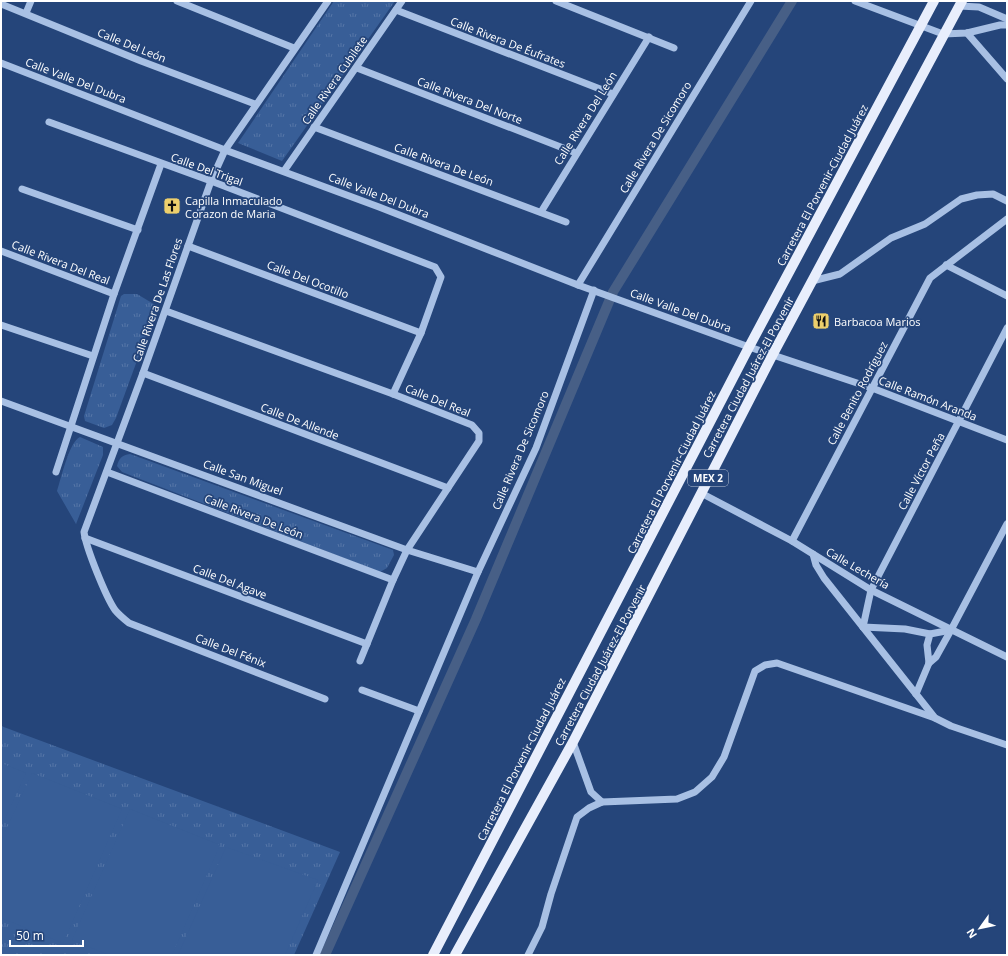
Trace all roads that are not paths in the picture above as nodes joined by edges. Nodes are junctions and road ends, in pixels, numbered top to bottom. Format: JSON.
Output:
{"nodes":[{"id":1,"x":31,"y":1,"type":"edge"},
{"id":2,"x":177,"y":1,"type":"edge"},
{"id":3,"x":328,"y":1,"type":"edge"},
{"id":4,"x":402,"y":1,"type":"edge"},
{"id":5,"x":556,"y":1,"type":"edge"},
{"id":6,"x":750,"y":1,"type":"edge"},
{"id":7,"x":855,"y":1,"type":"edge"},
{"id":8,"x":934,"y":1,"type":"edge"},
{"id":9,"x":1,"y":4,"type":"edge"},
{"id":10,"x":960,"y":4,"type":"edge"},
{"id":11,"x":396,"y":10,"type":"junction"},
{"id":12,"x":26,"y":13,"type":"junction"},
{"id":13,"x":1007,"y":20,"type":"edge"},
{"id":14,"x":1007,"y":24,"type":"edge"},
{"id":15,"x":920,"y":25,"type":"junction"},
{"id":16,"x":967,"y":33,"type":"junction"},
{"id":17,"x":943,"y":34,"type":"junction"},
{"id":18,"x":649,"y":37,"type":"junction"},
{"id":19,"x":294,"y":48,"type":"junction"},
{"id":20,"x":674,"y":48,"type":"dead end"},
{"id":21,"x":1,"y":63,"type":"edge"},
{"id":22,"x":357,"y":68,"type":"junction"},
{"id":23,"x":1007,"y":79,"type":"edge"},
{"id":24,"x":613,"y":94,"type":"junction"},
{"id":25,"x":255,"y":104,"type":"junction"},
{"id":26,"x":49,"y":122,"type":"dead end"},
{"id":27,"x":314,"y":127,"type":"junction"},
{"id":28,"x":225,"y":150,"type":"junction"},
{"id":29,"x":576,"y":153,"type":"junction"},
{"id":30,"x":161,"y":164,"type":"junction"},
{"id":31,"x":284,"y":171,"type":"junction"},
{"id":32,"x":211,"y":181,"type":"junction"},
{"id":33,"x":22,"y":189,"type":"dead end"},
{"id":34,"x":1007,"y":201,"type":"edge"},
{"id":35,"x":541,"y":212,"type":"junction"},
{"id":36,"x":1007,"y":219,"type":"edge"},
{"id":37,"x":566,"y":222,"type":"dead end"},
{"id":38,"x":138,"y":230,"type":"junction"},
{"id":39,"x":188,"y":246,"type":"junction"},
{"id":40,"x":1,"y":251,"type":"edge"},
{"id":41,"x":946,"y":265,"type":"junction"},
{"id":42,"x":812,"y":281,"type":"junction"},
{"id":43,"x":578,"y":285,"type":"junction"},
{"id":44,"x":594,"y":290,"type":"junction"},
{"id":45,"x":114,"y":294,"type":"junction"},
{"id":46,"x":1007,"y":296,"type":"edge"},
{"id":47,"x":166,"y":311,"type":"junction"},
{"id":48,"x":1,"y":325,"type":"edge"},
{"id":49,"x":1007,"y":328,"type":"edge"},
{"id":50,"x":420,"y":333,"type":"junction"},
{"id":51,"x":749,"y":347,"type":"junction"},
{"id":52,"x":773,"y":354,"type":"junction"},
{"id":53,"x":93,"y":356,"type":"junction"},
{"id":54,"x":143,"y":374,"type":"junction"},
{"id":55,"x":872,"y":388,"type":"junction"},
{"id":56,"x":393,"y":394,"type":"junction"},
{"id":57,"x":1,"y":401,"type":"edge"},
{"id":58,"x":959,"y":422,"type":"junction"},
{"id":59,"x":71,"y":427,"type":"junction"},
{"id":60,"x":1007,"y":440,"type":"edge"},
{"id":61,"x":118,"y":443,"type":"junction"},
{"id":62,"x":56,"y":472,"type":"dead end"},
{"id":63,"x":107,"y":472,"type":"junction"},
{"id":64,"x":448,"y":488,"type":"junction"},
{"id":65,"x":701,"y":493,"type":"junction"},
{"id":66,"x":1007,"y":524,"type":"edge"},
{"id":67,"x":85,"y":538,"type":"junction"},
{"id":68,"x":792,"y":541,"type":"junction"},
{"id":69,"x":407,"y":550,"type":"junction"},
{"id":70,"x":813,"y":554,"type":"junction"},
{"id":71,"x":478,"y":572,"type":"junction"},
{"id":72,"x":393,"y":580,"type":"junction"},
{"id":73,"x":871,"y":590,"type":"junction"},
{"id":74,"x":863,"y":627,"type":"junction"},
{"id":75,"x":951,"y":630,"type":"junction"},
{"id":76,"x":930,"y":634,"type":"junction"},
{"id":77,"x":367,"y":644,"type":"junction"},
{"id":78,"x":1007,"y":657,"type":"edge"},
{"id":79,"x":360,"y":661,"type":"dead end"},
{"id":80,"x":929,"y":664,"type":"junction"},
{"id":81,"x":362,"y":690,"type":"dead end"},
{"id":82,"x":916,"y":694,"type":"junction"},
{"id":83,"x":325,"y":699,"type":"dead end"},
{"id":84,"x":419,"y":711,"type":"junction"},
{"id":85,"x":934,"y":718,"type":"junction"},
{"id":86,"x":573,"y":742,"type":"junction"},
{"id":87,"x":1007,"y":745,"type":"edge"},
{"id":88,"x":602,"y":802,"type":"junction"},
{"id":89,"x":316,"y":955,"type":"edge"},
{"id":90,"x":433,"y":955,"type":"edge"},
{"id":91,"x":455,"y":955,"type":"edge"},
{"id":92,"x":528,"y":955,"type":"edge"}],
"edges":[{"from":1,"to":12,"type":"street"},
{"from":2,"to":19,"type":"street"},
{"from":3,"to":19,"type":"street","name":"Calle Rivera De Las Flores"},
{"from":4,"to":11,"type":"street","name":"Calle Rivera Cubilete"},
{"from":5,"to":18,"type":"street"},
{"from":6,"to":43,"type":"street","name":"Calle Rivera De Sicomoro"},
{"from":7,"to":15,"type":"street"},
{"from":8,"to":15,"type":"main road","name":"Carretera El Porvenir-Ciudad Juárez","number":"MEX 2"},
{"from":9,"to":12,"type":"street","name":"Calle Del León"},
{"from":10,"to":13,"type":"street"},
{"from":10,"to":17,"type":"main road","name":"Carretera Ciudad Juárez-El Porvenir","number":"MEX 2"},
{"from":11,"to":22,"type":"street","name":"Calle Rivera Cubilete"},
{"from":11,"to":24,"type":"street","name":"Calle Rivera De Éufrates"},
{"from":12,"to":25,"type":"street","name":"Calle Del León"},
{"from":14,"to":16,"type":"street"},
{"from":15,"to":17,"type":"street"},
{"from":15,"to":51,"type":"main road","name":"Carretera El Porvenir-Ciudad Juárez","number":"MEX 2"},
{"from":16,"to":17,"type":"street"},
{"from":16,"to":23,"type":"street"},
{"from":17,"to":42,"type":"main road","name":"Carretera Ciudad Juárez-El Porvenir","number":"MEX 2"},
{"from":18,"to":20,"type":"street"},
{"from":18,"to":24,"type":"street","name":"Calle Rivera Del León"},
{"from":19,"to":25,"type":"street","name":"Calle Rivera De Las Flores"},
{"from":21,"to":28,"type":"street","name":"Calle Valle Del Dubra"},
{"from":22,"to":27,"type":"street","name":"Calle Rivera Cubilete"},
{"from":22,"to":29,"type":"street","name":"Calle Rivera Del Norte"},
{"from":24,"to":29,"type":"street","name":"Calle Rivera Del León"},
{"from":25,"to":28,"type":"street","name":"Calle Rivera De Las Flores"},
{"from":26,"to":30,"type":"street","name":"Calle Del Trigal"},
{"from":27,"to":31,"type":"street","name":"Calle Rivera Cubilete"},
{"from":27,"to":35,"type":"street","name":"Calle Rivera De León"},
{"from":28,"to":31,"type":"street","name":"Calle Valle Del Dubra"},
{"from":28,"to":32,"type":"street","name":"Calle Rivera De Las Flores"},
{"from":29,"to":35,"type":"street","name":"Calle Rivera Del León"},
{"from":30,"to":32,"type":"street","name":"Calle Del Trigal"},
{"from":30,"to":38,"type":"street"},
{"from":31,"to":43,"type":"street","name":"Calle Valle Del Dubra"},
{"from":32,"to":39,"type":"street","name":"Calle Rivera De Las Flores"},
{"from":32,"to":50,"type":"street","name":"Calle Del Trigal"},
{"from":33,"to":38,"type":"street"},
{"from":34,"to":42,"type":"street"},
{"from":35,"to":37,"type":"street","name":"Calle Rivera De León"},
{"from":36,"to":41,"type":"street","name":"Calle Benito Rodríguez"},
{"from":38,"to":45,"type":"street"},
{"from":39,"to":47,"type":"street","name":"Calle Rivera De Las Flores"},
{"from":39,"to":50,"type":"street","name":"Calle Del Ocotillo"},
{"from":40,"to":45,"type":"street","name":"Calle Rivera Del Real"},
{"from":41,"to":46,"type":"street"},
{"from":41,"to":55,"type":"street","name":"Calle Benito Rodríguez"},
{"from":42,"to":52,"type":"main road","name":"Carretera Ciudad Juárez-El Porvenir","number":"MEX 2"},
{"from":43,"to":44,"type":"street","name":"Calle Valle Del Dubra"},
{"from":44,"to":51,"type":"street","name":"Calle Valle Del Dubra"},
{"from":44,"to":71,"type":"street","name":"Calle Rivera De Sicomoro"},
{"from":45,"to":53,"type":"street"},
{"from":47,"to":54,"type":"street","name":"Calle Rivera De Las Flores"},
{"from":47,"to":56,"type":"street","name":"Calle Del Real"},
{"from":48,"to":53,"type":"street"},
{"from":49,"to":58,"type":"street","name":"Calle Víctor Peña"},
{"from":50,"to":56,"type":"street"},
{"from":51,"to":52,"type":"street","name":"Calle Ramón Aranda"},
{"from":51,"to":90,"type":"main road","name":"Carretera El Porvenir-Ciudad Juárez","number":"MEX 2"},
{"from":52,"to":55,"type":"street","name":"Calle Ramón Aranda"},
{"from":52,"to":65,"type":"main road","name":"Carretera Ciudad Juárez-El Porvenir","number":"MEX 2"},
{"from":53,"to":59,"type":"street"},
{"from":54,"to":61,"type":"street","name":"Calle Rivera De Las Flores"},
{"from":54,"to":64,"type":"street","name":"Calle De Allende"},
{"from":55,"to":58,"type":"street","name":"Calle Ramón Aranda"},
{"from":55,"to":68,"type":"street","name":"Calle Benito Rodríguez"},
{"from":56,"to":64,"type":"street","name":"Calle Del Real"},
{"from":57,"to":59,"type":"street","name":"Calle San Miguel"},
{"from":58,"to":60,"type":"street","name":"Calle Ramón Aranda"},
{"from":58,"to":73,"type":"street","name":"Calle Víctor Peña"},
{"from":59,"to":61,"type":"street","name":"Calle San Miguel"},
{"from":59,"to":62,"type":"street"},
{"from":61,"to":63,"type":"street","name":"Calle Rivera De Las Flores"},
{"from":61,"to":69,"type":"street","name":"Calle San Miguel"},
{"from":63,"to":67,"type":"street","name":"Calle Rivera De Las Flores"},
{"from":63,"to":72,"type":"street","name":"Calle Rivera De León"},
{"from":64,"to":69,"type":"street","name":"Calle Del Real"},
{"from":65,"to":68,"type":"street","name":"Calle Lechería"},
{"from":65,"to":86,"type":"main road","name":"Carretera Ciudad Juárez-El Porvenir","number":"MEX 2"},
{"from":66,"to":75,"type":"street"},
{"from":67,"to":77,"type":"street","name":"Calle Del Agave"},
{"from":67,"to":83,"type":"street","name":"Calle Del Fénix"},
{"from":68,"to":70,"type":"street","name":"Calle Lechería"},
{"from":69,"to":71,"type":"street","name":"Calle San Miguel"},
{"from":69,"to":72,"type":"street","name":"Calle Del Real"},
{"from":70,"to":73,"type":"street","name":"Calle Lechería"},
{"from":70,"to":74,"type":"street"},
{"from":71,"to":84,"type":"street","name":"Calle Rivera De Sicomoro"},
{"from":72,"to":77,"type":"street","name":"Calle Del Real"},
{"from":73,"to":74,"type":"street","name":"Calle Víctor Peña"},
{"from":73,"to":75,"type":"street","name":"Calle Lechería"},
{"from":74,"to":76,"type":"street"},
{"from":74,"to":82,"type":"street"},
{"from":75,"to":76,"type":"street"},
{"from":75,"to":78,"type":"street","name":"Calle Lechería"},
{"from":75,"to":80,"type":"street"},
{"from":76,"to":80,"type":"street"},
{"from":77,"to":79,"type":"street","name":"Calle Del Real"},
{"from":80,"to":82,"type":"street"},
{"from":81,"to":84,"type":"street"},
{"from":82,"to":85,"type":"street"},
{"from":84,"to":89,"type":"street","name":"Calle Rivera De Sicomoro"},
{"from":85,"to":87,"type":"street"},
{"from":85,"to":88,"type":"street"},
{"from":86,"to":88,"type":"street"},
{"from":86,"to":91,"type":"main road","name":"Carretera Ciudad Juárez-El Porvenir","number":"MEX 2"},
{"from":88,"to":92,"type":"street"}]}
